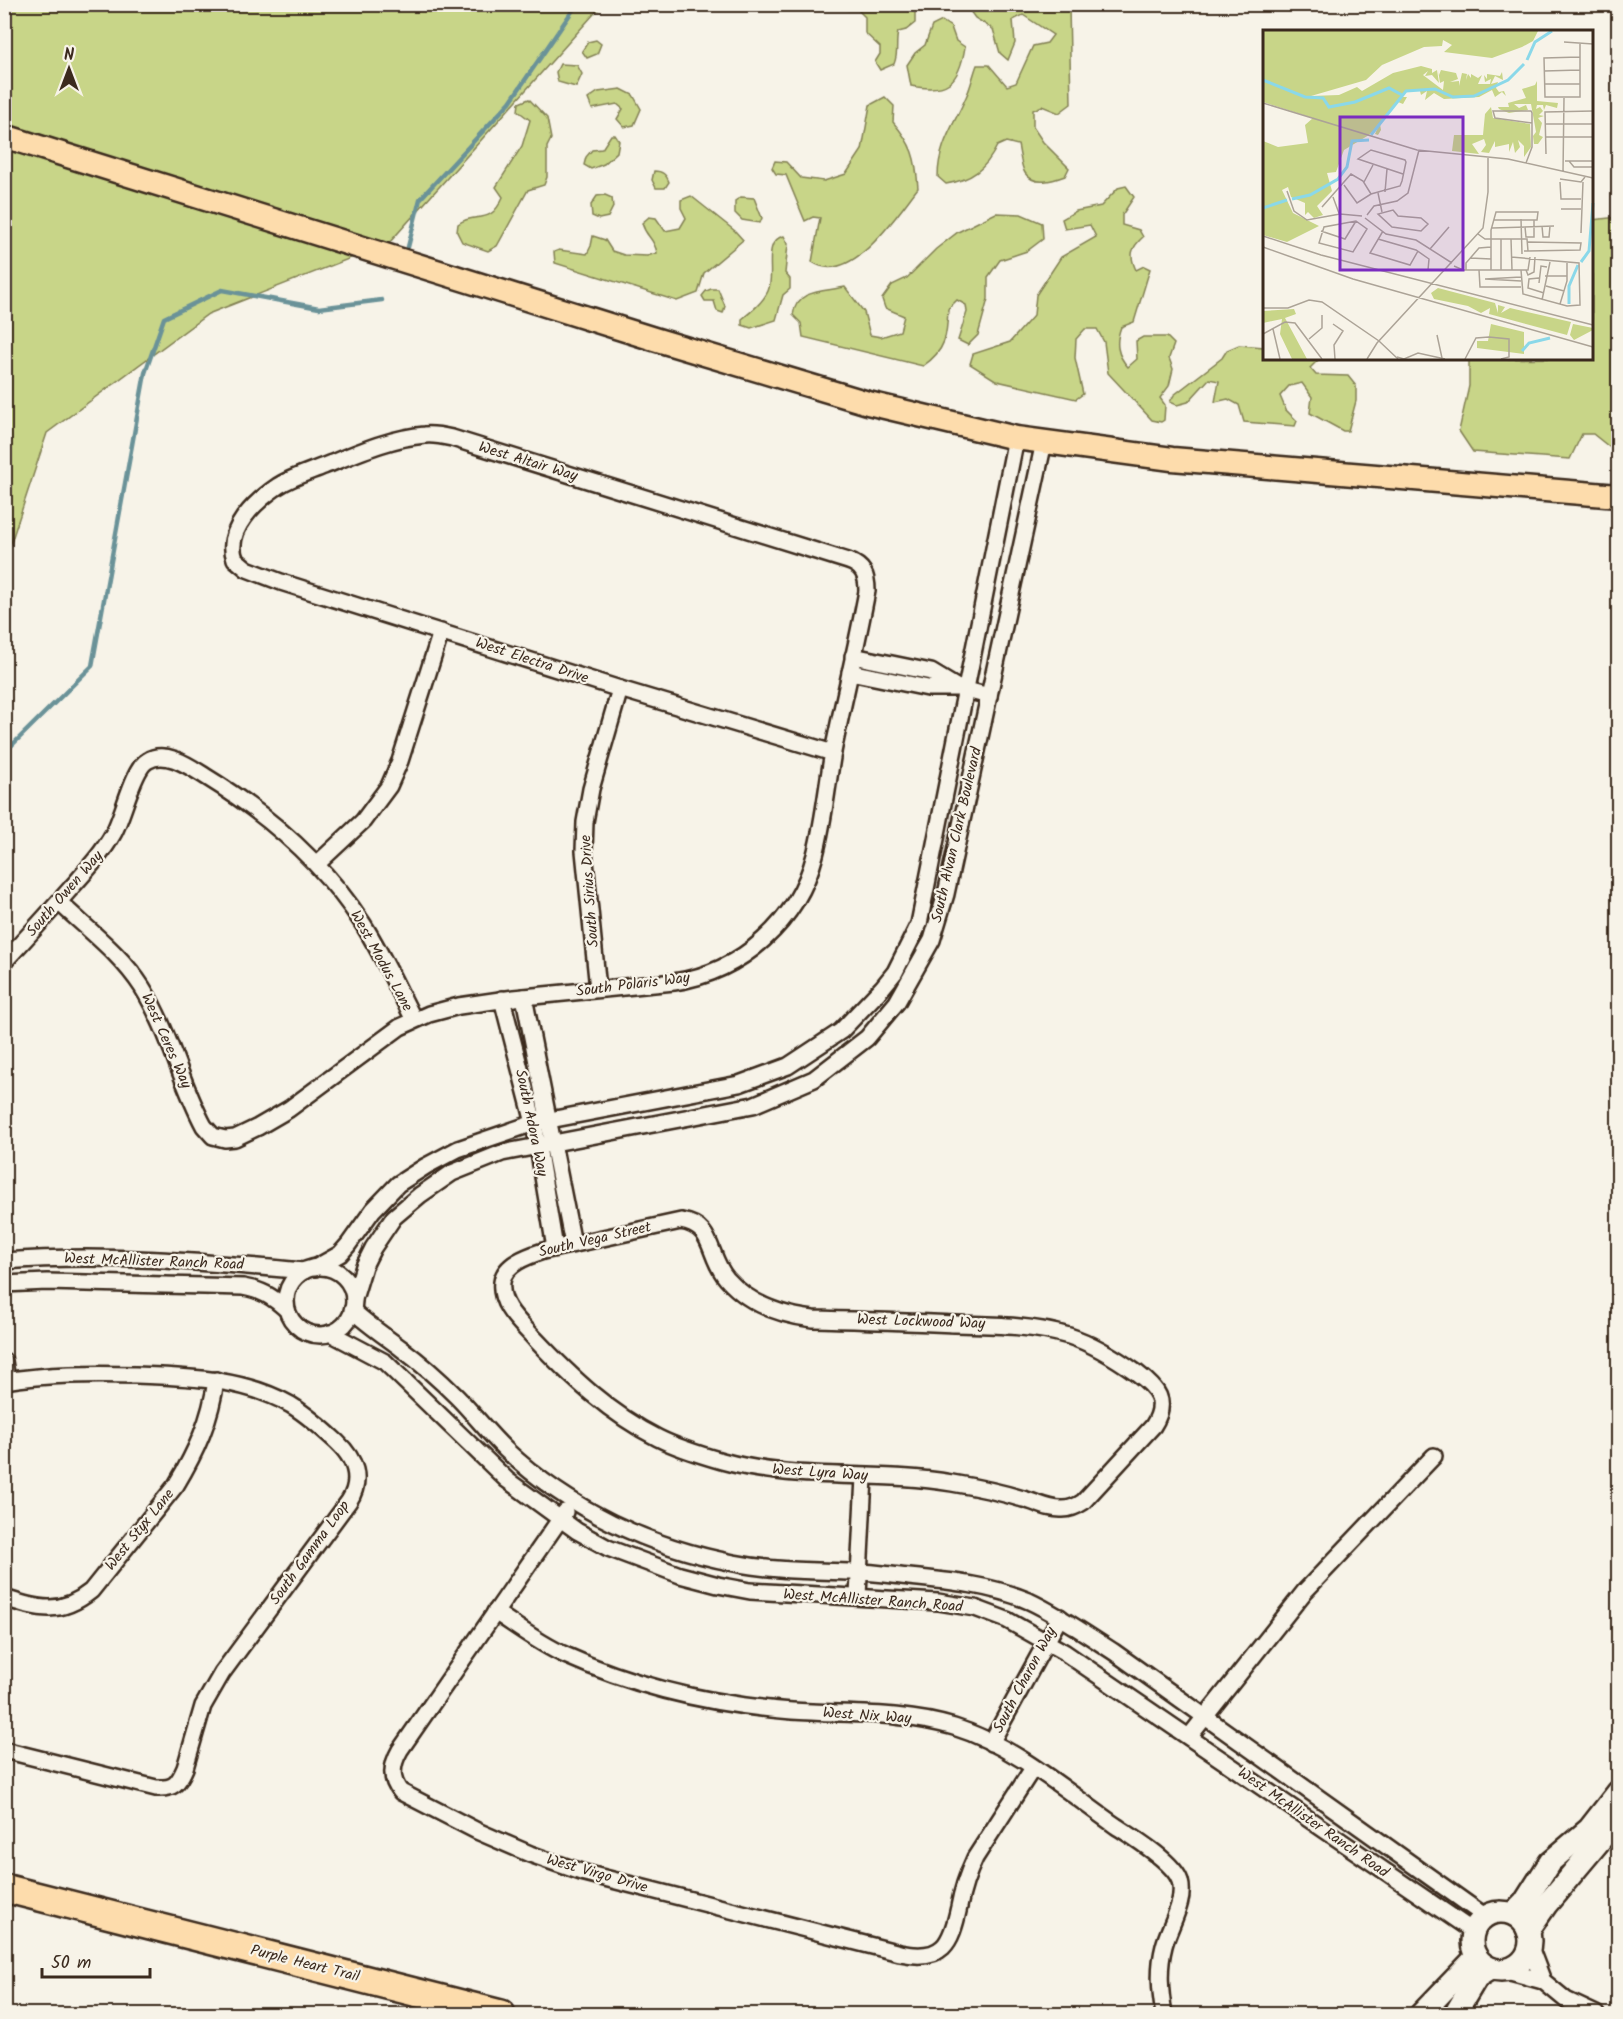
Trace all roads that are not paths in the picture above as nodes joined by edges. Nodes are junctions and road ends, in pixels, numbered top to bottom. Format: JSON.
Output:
{"nodes":[{"id":1,"x":4,"y":136,"type":"edge"},
{"id":2,"x":1016,"y":438,"type":"junction"},
{"id":3,"x":1044,"y":442,"type":"junction"},
{"id":4,"x":1618,"y":496,"type":"edge"},
{"id":5,"x":235,"y":559,"type":"joint"},
{"id":6,"x":864,"y":571,"type":"joint"},
{"id":7,"x":441,"y":632,"type":"junction"},
{"id":8,"x":853,"y":656,"type":"junction"},
{"id":9,"x":850,"y":672,"type":"junction"},
{"id":10,"x":620,"y":689,"type":"junction"},
{"id":11,"x":962,"y":689,"type":"junction"},
{"id":12,"x":989,"y":696,"type":"junction"},
{"id":13,"x":833,"y":753,"type":"junction"},
{"id":14,"x":150,"y":759,"type":"joint"},
{"id":15,"x":317,"y":864,"type":"junction"},
{"id":16,"x":59,"y":902,"type":"junction"},
{"id":17,"x":4,"y":962,"type":"edge"},
{"id":18,"x":598,"y":989,"type":"junction"},
{"id":19,"x":524,"y":997,"type":"junction"},
{"id":20,"x":502,"y":999,"type":"junction"},
{"id":21,"x":414,"y":1020,"type":"junction"},
{"id":22,"x":549,"y":1120,"type":"junction"},
{"id":23,"x":534,"y":1123,"type":"junction"},
{"id":24,"x":213,"y":1136,"type":"joint"},
{"id":25,"x":554,"y":1144,"type":"junction"},
{"id":26,"x":538,"y":1146,"type":"junction"},
{"id":27,"x":698,"y":1225,"type":"joint"},
{"id":28,"x":573,"y":1244,"type":"junction"},
{"id":29,"x":555,"y":1248,"type":"junction"},
{"id":30,"x":4,"y":1261,"type":"edge"},
{"id":31,"x":309,"y":1269,"type":"junction"},
{"id":32,"x":502,"y":1281,"type":"joint"},
{"id":33,"x":4,"y":1284,"type":"edge"},
{"id":34,"x":353,"y":1305,"type":"junction"},
{"id":35,"x":286,"y":1309,"type":"junction"},
{"id":36,"x":330,"y":1333,"type":"junction"},
{"id":37,"x":4,"y":1361,"type":"edge"},
{"id":38,"x":216,"y":1380,"type":"junction"},
{"id":39,"x":6,"y":1381,"type":"edge"},
{"id":40,"x":1161,"y":1405,"type":"joint"},
{"id":41,"x":1434,"y":1456,"type":"dead end"},
{"id":42,"x":864,"y":1477,"type":"junction"},
{"id":43,"x":571,"y":1502,"type":"junction"},
{"id":44,"x":560,"y":1519,"type":"junction"},
{"id":45,"x":859,"y":1572,"type":"junction"},
{"id":46,"x":858,"y":1596,"type":"junction"},
{"id":47,"x":4,"y":1598,"type":"edge"},
{"id":48,"x":495,"y":1612,"type":"junction"},
{"id":49,"x":1060,"y":1617,"type":"junction"},
{"id":50,"x":1046,"y":1642,"type":"junction"},
{"id":51,"x":1204,"y":1717,"type":"junction"},
{"id":52,"x":1189,"y":1737,"type":"junction"},
{"id":53,"x":991,"y":1743,"type":"junction"},
{"id":54,"x":4,"y":1750,"type":"edge"},
{"id":55,"x":1033,"y":1768,"type":"junction"},
{"id":56,"x":1618,"y":1792,"type":"edge"},
{"id":57,"x":1618,"y":1819,"type":"edge"},
{"id":58,"x":4,"y":1888,"type":"edge"},
{"id":59,"x":1513,"y":1914,"type":"junction"},
{"id":60,"x":1480,"y":1924,"type":"junction"},
{"id":61,"x":1529,"y":1939,"type":"junction"},
{"id":62,"x":1490,"y":1965,"type":"junction"},
{"id":63,"x":1543,"y":1981,"type":"junction"},
{"id":64,"x":501,"y":2014,"type":"edge"},
{"id":65,"x":1164,"y":2014,"type":"edge"},
{"id":66,"x":1421,"y":2014,"type":"edge"},
{"id":67,"x":1455,"y":2014,"type":"edge"},
{"id":68,"x":1596,"y":2014,"type":"edge"}],
"edges":[{"from":1,"to":2,"type":"main road"},
{"from":2,"to":3,"type":"main road"},
{"from":2,"to":11,"type":"street","name":"South Alvan Clark Boulevard"},
{"from":3,"to":4,"type":"main road"},
{"from":3,"to":12,"type":"street","name":"South Alvan Clark Boulevard"},
{"from":5,"to":6,"type":"street","name":"West Altair Way"},
{"from":5,"to":7,"type":"street","name":"West Electra Drive"},
{"from":6,"to":8,"type":"street","name":"South Polaris Way"},
{"from":7,"to":10,"type":"street","name":"West Electra Drive"},
{"from":7,"to":15,"type":"street"},
{"from":8,"to":9,"type":"street","name":"South Polaris Way"},
{"from":8,"to":11,"type":"street"},
{"from":9,"to":11,"type":"street"},
{"from":9,"to":13,"type":"street","name":"South Polaris Way"},
{"from":10,"to":13,"type":"street","name":"West Electra Drive"},
{"from":10,"to":18,"type":"street","name":"South Sirius Drive"},
{"from":11,"to":12,"type":"street"},
{"from":11,"to":22,"type":"street","name":"South Alvan Clark Boulevard"},
{"from":12,"to":25,"type":"street","name":"South Alvan Clark Boulevard"},
{"from":13,"to":18,"type":"street","name":"South Polaris Way"},
{"from":14,"to":15,"type":"street","name":"West Modus Lane"},
{"from":14,"to":16,"type":"street","name":"South Owen Way"},
{"from":15,"to":21,"type":"street","name":"West Modus Lane"},
{"from":16,"to":17,"type":"street","name":"South Owen Way"},
{"from":16,"to":24,"type":"street","name":"West Ceres Way"},
{"from":18,"to":19,"type":"street","name":"South Polaris Way"},
{"from":19,"to":20,"type":"street","name":"South Polaris Way"},
{"from":19,"to":22,"type":"street","name":"South Adora Way"},
{"from":20,"to":21,"type":"street","name":"South Polaris Way"},
{"from":20,"to":23,"type":"street","name":"South Adora Way"},
{"from":21,"to":24,"type":"street","name":"South Polaris Way"},
{"from":22,"to":23,"type":"street","name":"South Alvan Clark Boulevard"},
{"from":22,"to":25,"type":"street","name":"South Adora Way"},
{"from":23,"to":26,"type":"street","name":"South Adora Way"},
{"from":23,"to":31,"type":"street","name":"South Alvan Clark Boulevard"},
{"from":25,"to":26,"type":"street","name":"South Alvan Clark Boulevard"},
{"from":25,"to":28,"type":"street","name":"South Adora Way"},
{"from":26,"to":29,"type":"street","name":"South Adora Way"},
{"from":26,"to":34,"type":"street","name":"South Alvan Clark Boulevard"},
{"from":27,"to":28,"type":"street","name":"South Vega Street"},
{"from":27,"to":40,"type":"street","name":"West Lockwood Way"},
{"from":28,"to":29,"type":"street","name":"South Vega Street"},
{"from":29,"to":32,"type":"street","name":"South Vega Street"},
{"from":30,"to":31,"type":"street","name":"West McAllister Ranch Road"},
{"from":31,"to":34,"type":"street"},
{"from":31,"to":35,"type":"street"},
{"from":32,"to":42,"type":"street","name":"West Lyra Way"},
{"from":33,"to":35,"type":"street","name":"West McAllister Ranch Road"},
{"from":34,"to":36,"type":"street"},
{"from":34,"to":43,"type":"street","name":"West McAllister Ranch Road"},
{"from":35,"to":36,"type":"street"},
{"from":36,"to":44,"type":"street","name":"West McAllister Ranch Road"},
{"from":37,"to":39,"type":"street"},
{"from":38,"to":39,"type":"street","name":"South Gamma Loop"},
{"from":38,"to":47,"type":"street","name":"West Styx Lane"},
{"from":38,"to":54,"type":"street","name":"South Gamma Loop"},
{"from":40,"to":42,"type":"street","name":"West Lyra Way"},
{"from":41,"to":51,"type":"street"},
{"from":42,"to":45,"type":"street"},
{"from":43,"to":44,"type":"street","name":"West Virgo Drive"},
{"from":43,"to":45,"type":"street","name":"West McAllister Ranch Road"},
{"from":44,"to":46,"type":"street","name":"West McAllister Ranch Road"},
{"from":44,"to":48,"type":"street","name":"West Virgo Drive"},
{"from":45,"to":46,"type":"street"},
{"from":45,"to":49,"type":"street","name":"West McAllister Ranch Road"},
{"from":46,"to":50,"type":"street","name":"West McAllister Ranch Road"},
{"from":48,"to":53,"type":"street","name":"West Nix Way"},
{"from":48,"to":55,"type":"street","name":"West Virgo Drive"},
{"from":49,"to":50,"type":"street","name":"South Charon Way"},
{"from":49,"to":51,"type":"street","name":"West McAllister Ranch Road"},
{"from":50,"to":52,"type":"street","name":"West McAllister Ranch Road"},
{"from":50,"to":53,"type":"street","name":"South Charon Way"},
{"from":51,"to":52,"type":"street"},
{"from":51,"to":60,"type":"street","name":"West McAllister Ranch Road"},
{"from":52,"to":60,"type":"street","name":"West McAllister Ranch Road"},
{"from":53,"to":55,"type":"street","name":"West Nix Way"},
{"from":55,"to":65,"type":"street","name":"West Nix Way"},
{"from":56,"to":59,"type":"street"},
{"from":57,"to":61,"type":"street"},
{"from":58,"to":64,"type":"highway","name":"Purple Heart Trail"},
{"from":59,"to":60,"type":"street"},
{"from":59,"to":61,"type":"street"},
{"from":60,"to":62,"type":"street"},
{"from":61,"to":62,"type":"street"},
{"from":61,"to":63,"type":"street"},
{"from":62,"to":63,"type":"street"},
{"from":62,"to":66,"type":"street"},
{"from":62,"to":67,"type":"street"},
{"from":63,"to":68,"type":"street"}]}
